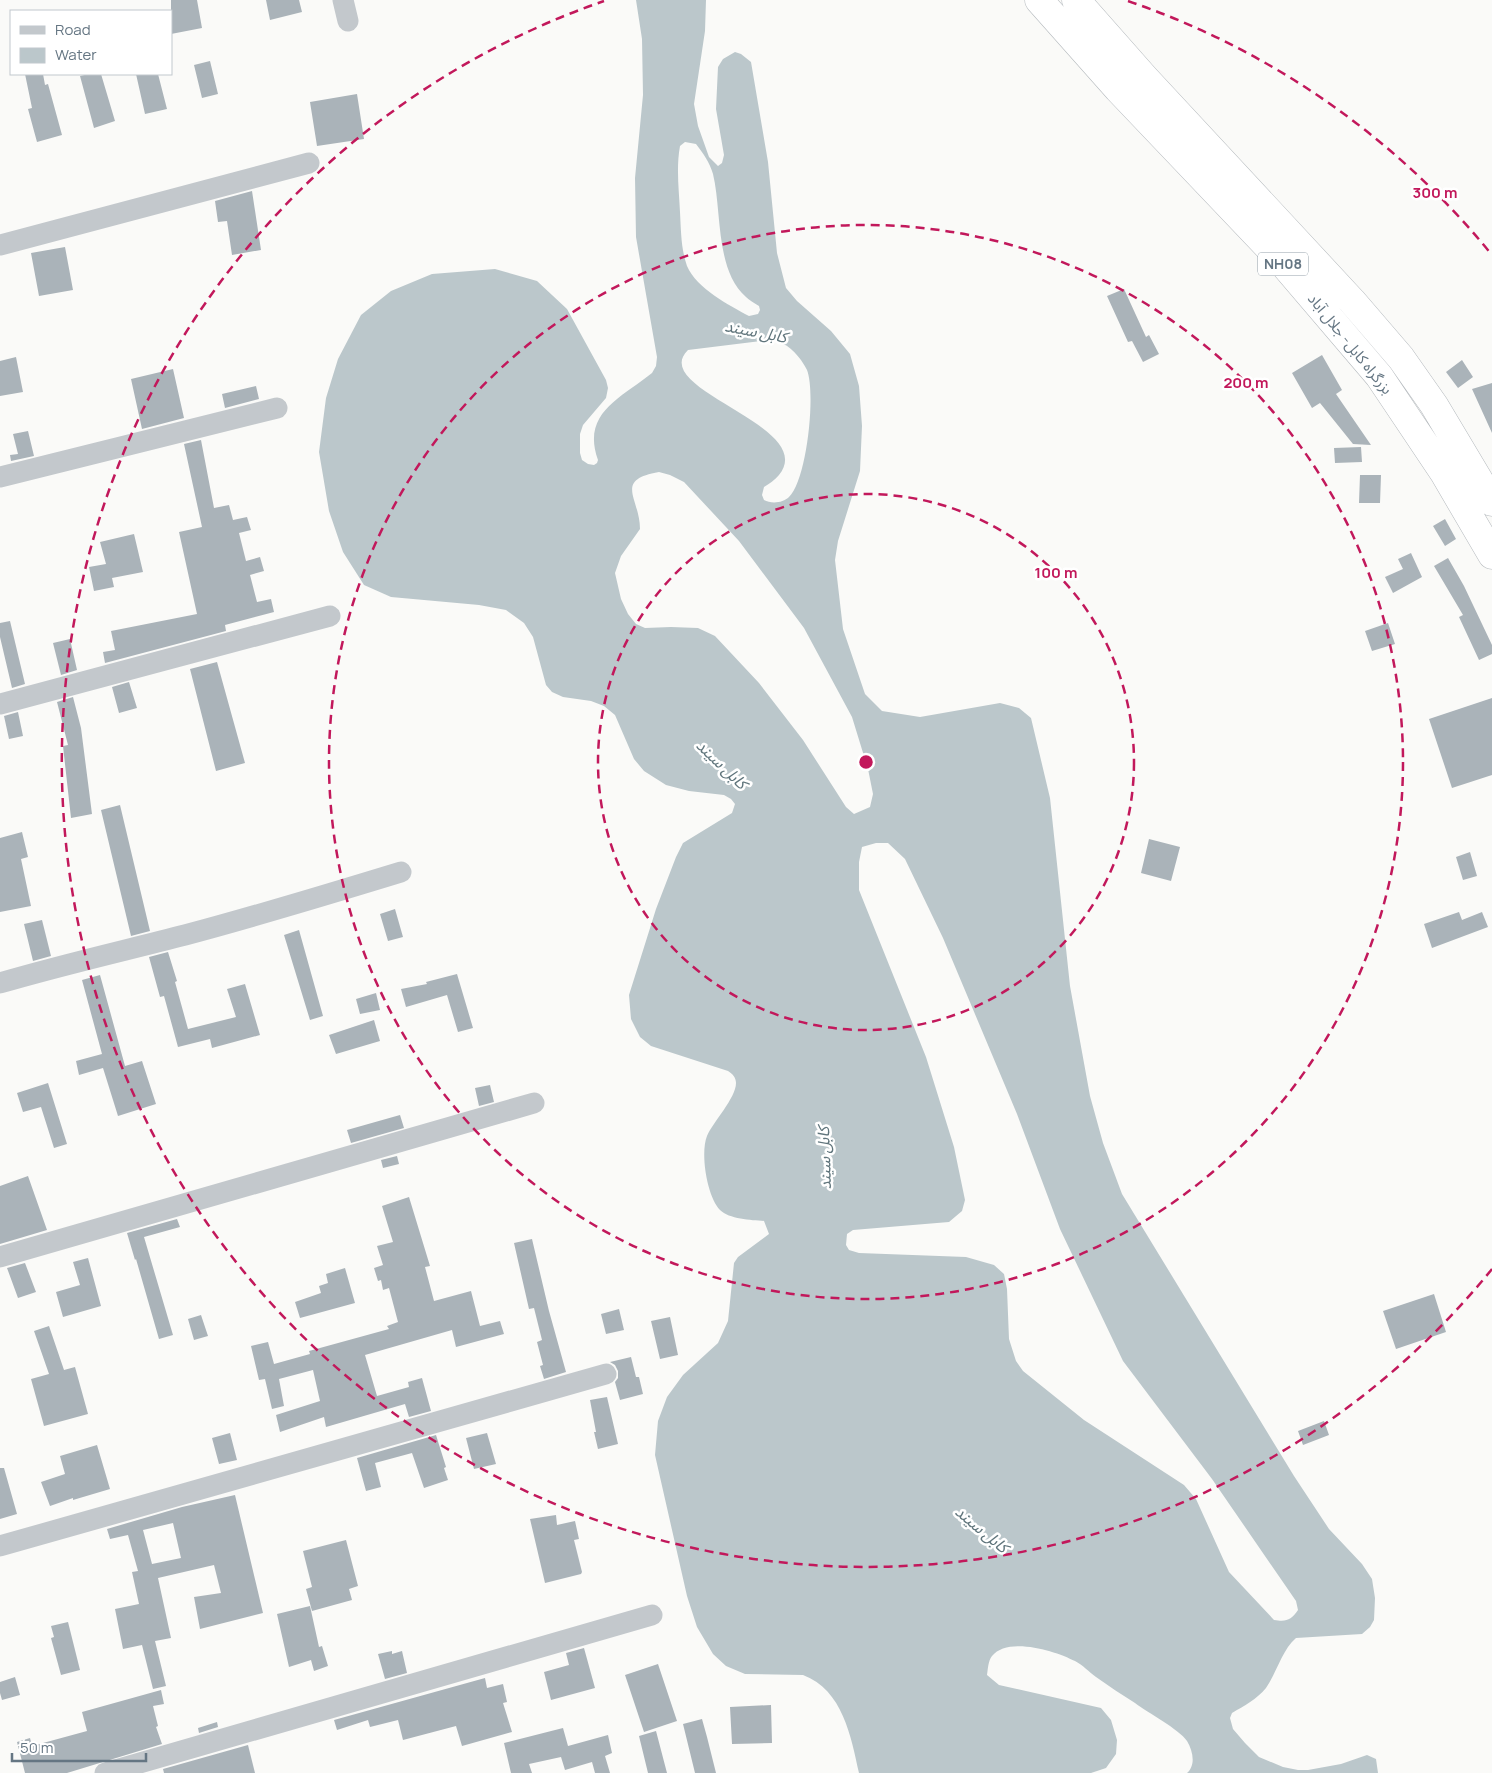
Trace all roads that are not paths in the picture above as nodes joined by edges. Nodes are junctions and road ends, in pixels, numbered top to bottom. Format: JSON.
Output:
{"nodes":[{"id":1,"x":343,"y":0,"type":"edge"},
{"id":2,"x":1039,"y":0,"type":"edge"},
{"id":3,"x":1076,"y":0,"type":"edge"},
{"id":4,"x":348,"y":21,"type":"dead end"},
{"id":5,"x":309,"y":164,"type":"dead end"},
{"id":6,"x":0,"y":245,"type":"edge"},
{"id":7,"x":1401,"y":358,"type":"junction"},
{"id":8,"x":1379,"y":376,"type":"junction"},
{"id":9,"x":277,"y":408,"type":"dead end"},
{"id":10,"x":0,"y":477,"type":"edge"},
{"id":11,"x":1492,"y":502,"type":"edge"},
{"id":12,"x":1492,"y":555,"type":"edge"},
{"id":13,"x":330,"y":616,"type":"dead end"},
{"id":14,"x":0,"y":704,"type":"edge"},
{"id":15,"x":401,"y":872,"type":"dead end"},
{"id":16,"x":0,"y":983,"type":"edge"},
{"id":17,"x":534,"y":1103,"type":"dead end"},
{"id":18,"x":0,"y":1257,"type":"edge"},
{"id":19,"x":606,"y":1374,"type":"dead end"},
{"id":20,"x":0,"y":1546,"type":"edge"},
{"id":21,"x":652,"y":1615,"type":"dead end"},
{"id":22,"x":105,"y":1773,"type":"edge"}],
"edges":[{"from":1,"to":4,"type":"street"},
{"from":2,"to":8,"type":"highway","name":"بزرگراه کابل- جلال آباد","number":"NH08"},
{"from":3,"to":7,"type":"highway","name":"بزرگراه کابل- جلال آباد","number":"NH08"},
{"from":5,"to":6,"type":"street"},
{"from":7,"to":8,"type":"highway"},
{"from":7,"to":11,"type":"highway","name":"بزرگراه کابل- جلال آباد","number":"NH08"},
{"from":8,"to":12,"type":"highway","name":"بزرگراه کابل- جلال آباد","number":"NH08"},
{"from":9,"to":10,"type":"street"},
{"from":13,"to":14,"type":"street"},
{"from":15,"to":16,"type":"street"},
{"from":17,"to":18,"type":"street"},
{"from":19,"to":20,"type":"street"},
{"from":21,"to":22,"type":"street"}]}
